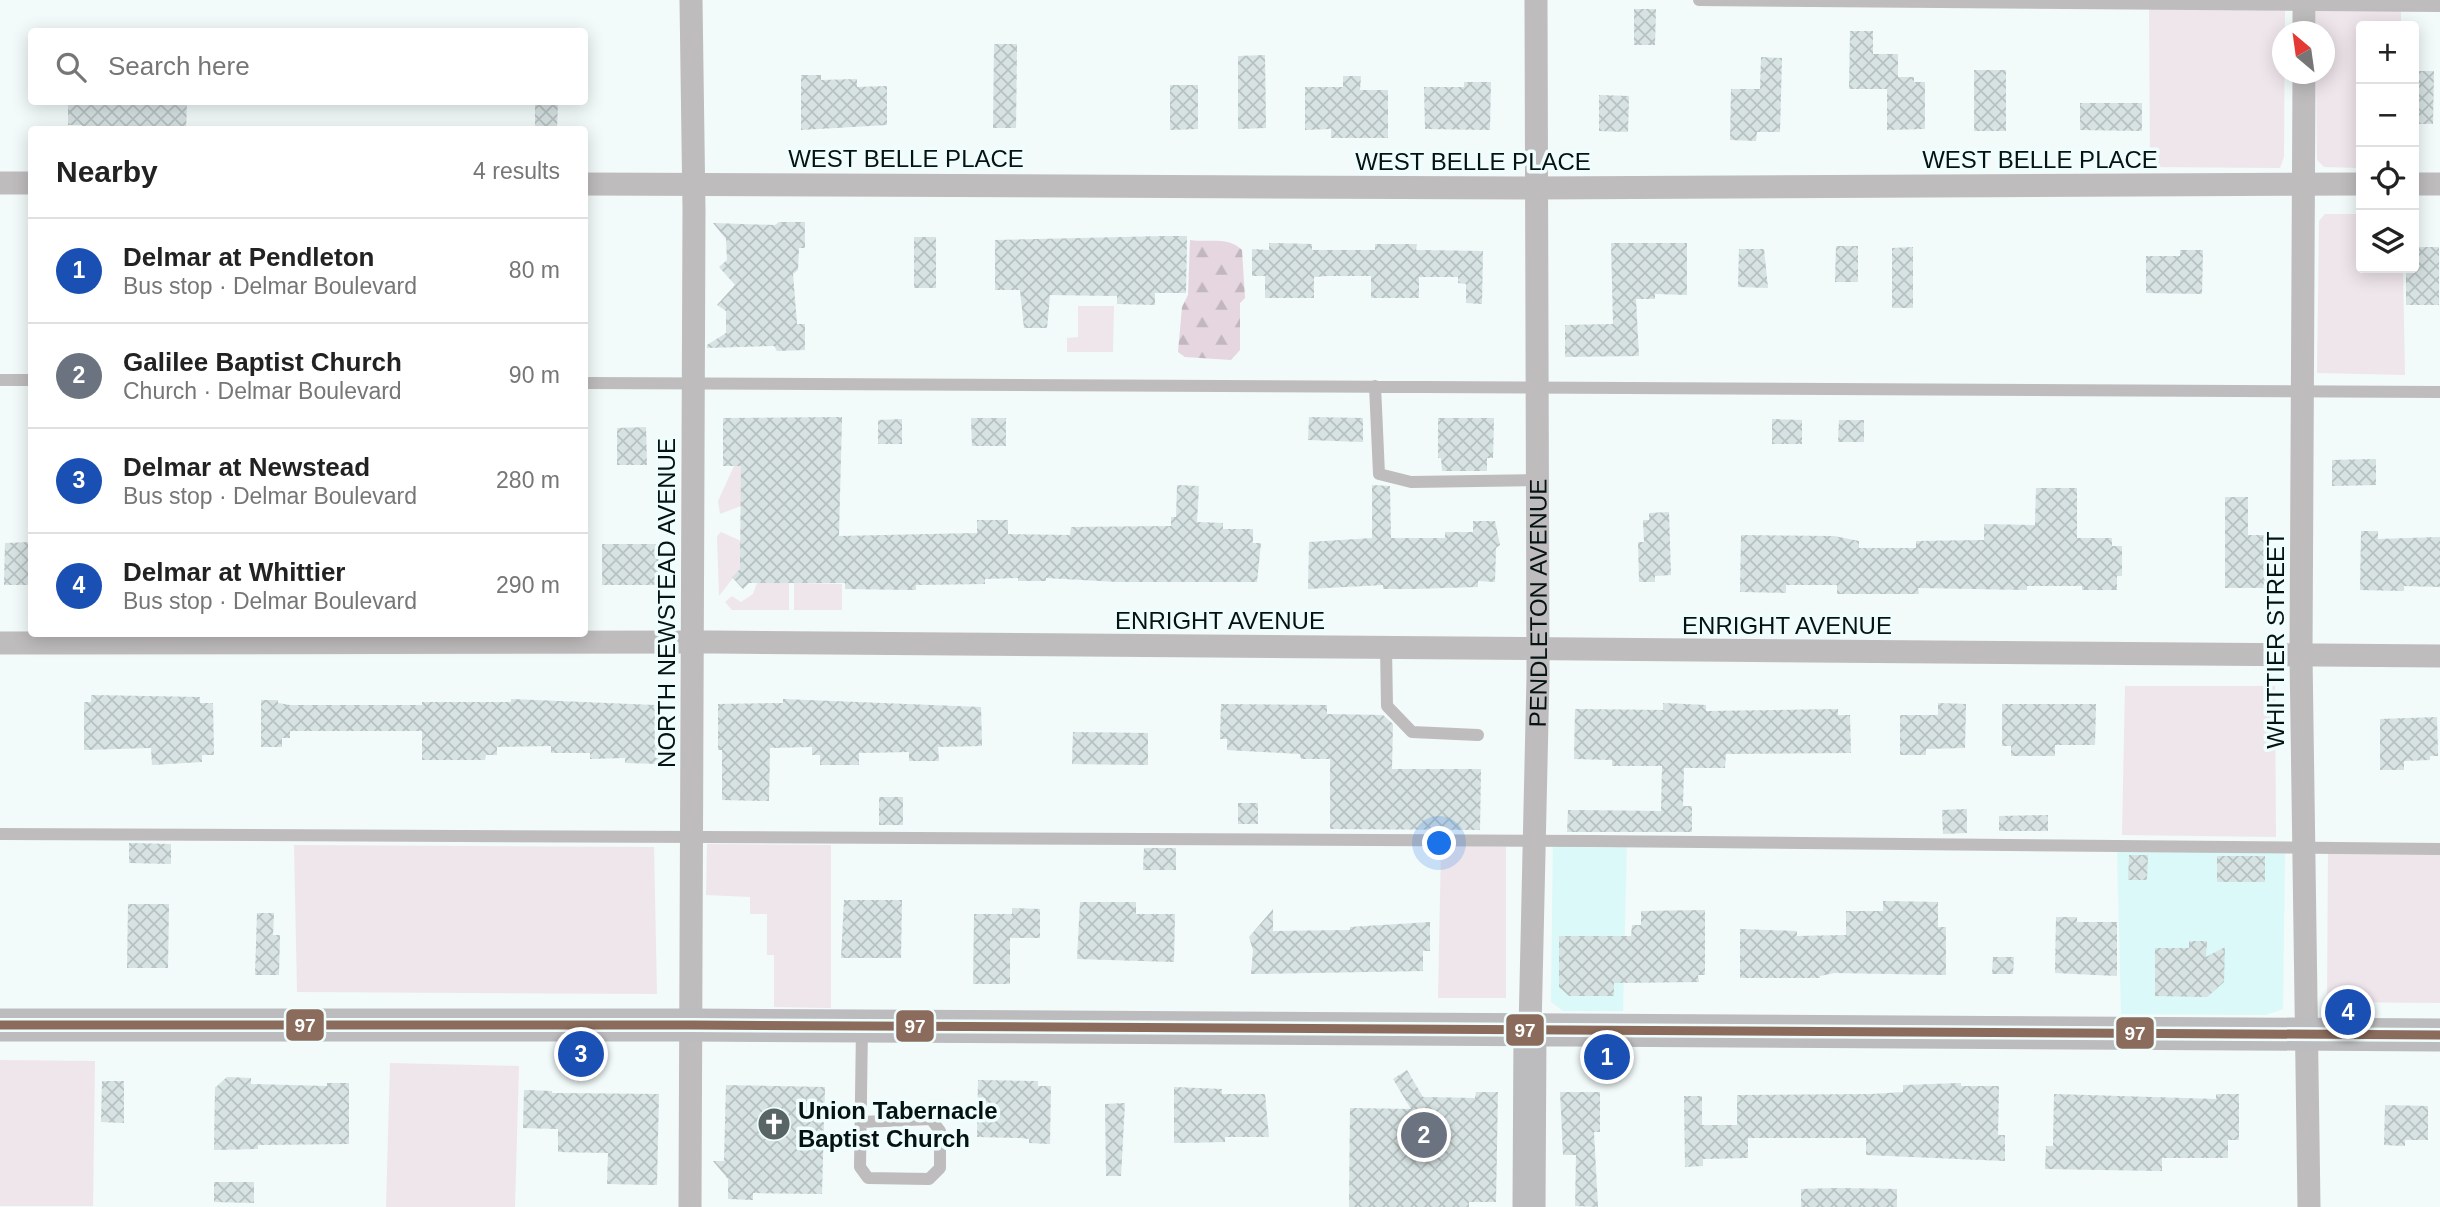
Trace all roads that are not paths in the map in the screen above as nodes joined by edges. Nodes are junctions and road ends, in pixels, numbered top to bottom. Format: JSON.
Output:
{"nodes":[{"id":1,"x":691,"y":0,"type":"edge"},
{"id":2,"x":1536,"y":0,"type":"edge"},
{"id":3,"x":1699,"y":0,"type":"edge"},
{"id":4,"x":2304,"y":2,"type":"edge"},
{"id":5,"x":2440,"y":6,"type":"edge"},
{"id":6,"x":2304,"y":21,"type":"edge"},
{"id":7,"x":2304,"y":84,"type":"edge"},
{"id":8,"x":0,"y":183,"type":"edge"},
{"id":9,"x":28,"y":183,"type":"edge"},
{"id":10,"x":588,"y":184,"type":"edge"},
{"id":11,"x":694,"y":184,"type":"junction"},
{"id":12,"x":2305,"y":184,"type":"junction"},
{"id":13,"x":2356,"y":184,"type":"edge"},
{"id":14,"x":2419,"y":184,"type":"edge"},
{"id":15,"x":2440,"y":184,"type":"edge"},
{"id":16,"x":1537,"y":188,"type":"junction"},
{"id":17,"x":0,"y":380,"type":"edge"},
{"id":18,"x":28,"y":380,"type":"edge"},
{"id":19,"x":588,"y":383,"type":"edge"},
{"id":20,"x":693,"y":383,"type":"junction"},
{"id":21,"x":1375,"y":386,"type":"junction"},
{"id":22,"x":1538,"y":387,"type":"junction"},
{"id":23,"x":2301,"y":392,"type":"junction"},
{"id":24,"x":2440,"y":392,"type":"edge"},
{"id":25,"x":1538,"y":480,"type":"junction"},
{"id":26,"x":692,"y":642,"type":"junction"},
{"id":27,"x":0,"y":643,"type":"edge"},
{"id":28,"x":1386,"y":648,"type":"junction"},
{"id":29,"x":1538,"y":649,"type":"junction"},
{"id":30,"x":2301,"y":655,"type":"junction"},
{"id":31,"x":2440,"y":656,"type":"edge"},
{"id":32,"x":1478,"y":735,"type":"dead end"},
{"id":33,"x":0,"y":834,"type":"edge"},
{"id":34,"x":691,"y":838,"type":"junction"},
{"id":35,"x":1533,"y":841,"type":"junction"},
{"id":36,"x":2303,"y":848,"type":"junction"},
{"id":37,"x":2440,"y":849,"type":"edge"},
{"id":38,"x":0,"y":1025,"type":"edge"},
{"id":39,"x":691,"y":1025,"type":"junction"},
{"id":40,"x":862,"y":1026,"type":"junction"},
{"id":41,"x":1530,"y":1030,"type":"junction"},
{"id":42,"x":2309,"y":1034,"type":"junction"},
{"id":43,"x":2440,"y":1035,"type":"edge"},
{"id":44,"x":861,"y":1122,"type":"junction"},
{"id":45,"x":690,"y":1207,"type":"edge"},
{"id":46,"x":1529,"y":1207,"type":"edge"},
{"id":47,"x":2309,"y":1207,"type":"edge"}],
"edges":[{"from":1,"to":11,"type":"street","name":"NORTH NEWSTEAD AVENUE"},
{"from":2,"to":16,"type":"street","name":"PENDLETON AVENUE"},
{"from":3,"to":4,"type":"lane"},
{"from":4,"to":5,"type":"lane"},
{"from":4,"to":6,"type":"street"},
{"from":7,"to":12,"type":"street","name":"WHITTIER STREET"},
{"from":8,"to":9,"type":"street"},
{"from":10,"to":11,"type":"street","name":"WEST BELLE PLACE"},
{"from":11,"to":16,"type":"street","name":"WEST BELLE PLACE"},
{"from":11,"to":20,"type":"street","name":"NORTH NEWSTEAD AVENUE"},
{"from":12,"to":13,"type":"street","name":"WEST BELLE PLACE"},
{"from":12,"to":16,"type":"street","name":"WEST BELLE PLACE"},
{"from":12,"to":23,"type":"street","name":"WHITTIER STREET"},
{"from":14,"to":15,"type":"street"},
{"from":16,"to":22,"type":"street","name":"PENDLETON AVENUE"},
{"from":17,"to":18,"type":"lane"},
{"from":19,"to":20,"type":"lane"},
{"from":20,"to":21,"type":"lane"},
{"from":20,"to":26,"type":"street","name":"NORTH NEWSTEAD AVENUE"},
{"from":21,"to":22,"type":"lane"},
{"from":21,"to":25,"type":"lane"},
{"from":22,"to":23,"type":"lane"},
{"from":22,"to":25,"type":"street","name":"PENDLETON AVENUE"},
{"from":23,"to":24,"type":"lane"},
{"from":23,"to":30,"type":"street","name":"WHITTIER STREET"},
{"from":25,"to":29,"type":"street","name":"PENDLETON AVENUE"},
{"from":26,"to":27,"type":"street","name":"ENRIGHT AVENUE"},
{"from":26,"to":28,"type":"street","name":"ENRIGHT AVENUE"},
{"from":26,"to":34,"type":"street","name":"NORTH NEWSTEAD AVENUE"},
{"from":28,"to":29,"type":"street","name":"ENRIGHT AVENUE"},
{"from":28,"to":32,"type":"lane"},
{"from":29,"to":30,"type":"street","name":"ENRIGHT AVENUE"},
{"from":29,"to":35,"type":"street","name":"PENDLETON AVENUE"},
{"from":30,"to":31,"type":"street","name":"ENRIGHT AVENUE"},
{"from":30,"to":36,"type":"street","name":"WHITTIER STREET"},
{"from":33,"to":34,"type":"lane"},
{"from":34,"to":35,"type":"lane"},
{"from":34,"to":39,"type":"street","name":"NORTH NEWSTEAD AVENUE"},
{"from":35,"to":36,"type":"lane"},
{"from":35,"to":41,"type":"street","name":"PENDLETON AVENUE"},
{"from":36,"to":37,"type":"lane"},
{"from":36,"to":42,"type":"street","name":"WHITTIER STREET"},
{"from":38,"to":39,"type":"main road"},
{"from":39,"to":40,"type":"main road"},
{"from":39,"to":45,"type":"street","name":"NORTH NEWSTEAD AVENUE"},
{"from":40,"to":41,"type":"main road"},
{"from":40,"to":44,"type":"lane"},
{"from":41,"to":42,"type":"main road"},
{"from":41,"to":46,"type":"main road","name":"PENDLETON AVENUE"},
{"from":42,"to":43,"type":"main road"},
{"from":42,"to":47,"type":"street","name":"WHITTIER STREET"},
{"from":44,"to":44,"type":"lane"}]}
